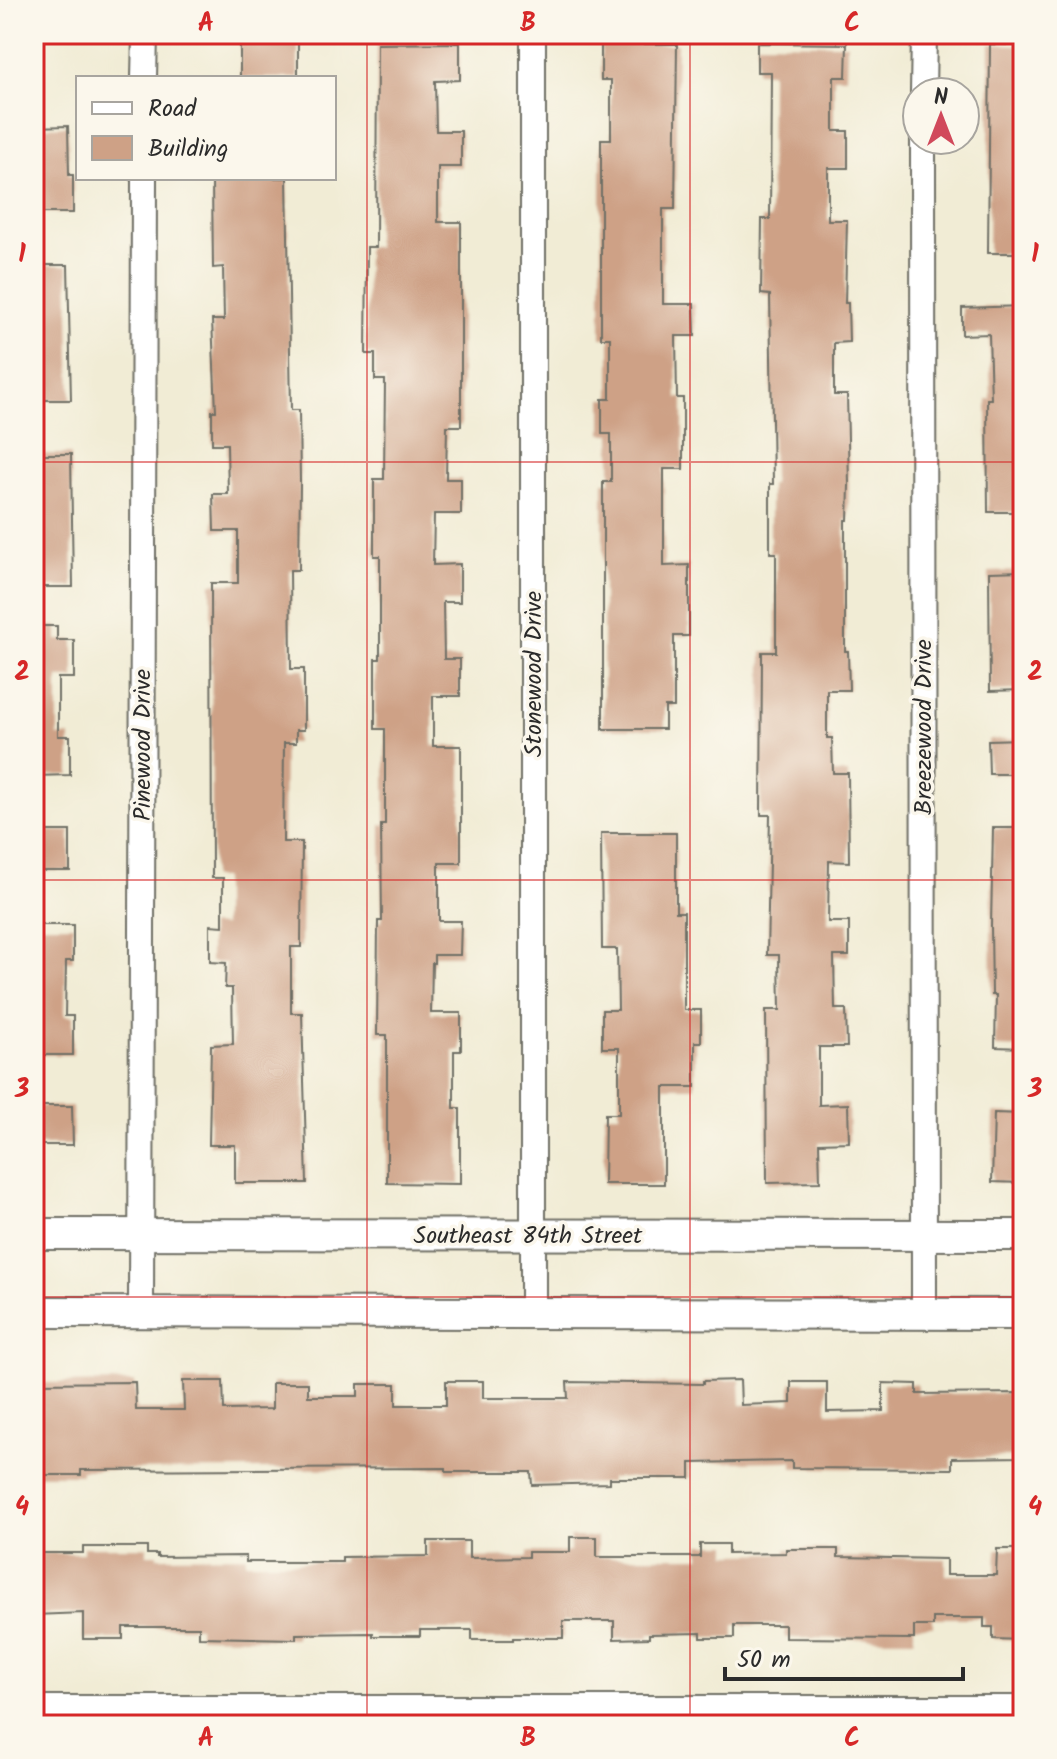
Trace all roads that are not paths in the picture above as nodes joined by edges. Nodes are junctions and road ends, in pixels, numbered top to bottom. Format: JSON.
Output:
{"nodes":[{"id":1,"x":145,"y":34,"type":"edge"},
{"id":2,"x":533,"y":34,"type":"edge"},
{"id":3,"x":924,"y":34,"type":"edge"},
{"id":4,"x":144,"y":76,"type":"edge"},
{"id":5,"x":923,"y":76,"type":"edge"},
{"id":6,"x":923,"y":156,"type":"edge"},
{"id":7,"x":144,"y":180,"type":"edge"},
{"id":8,"x":34,"y":1234,"type":"edge"},
{"id":9,"x":140,"y":1234,"type":"junction"},
{"id":10,"x":923,"y":1234,"type":"junction"},
{"id":11,"x":534,"y":1235,"type":"junction"},
{"id":12,"x":1023,"y":1235,"type":"edge"},
{"id":13,"x":34,"y":1312,"type":"edge"},
{"id":14,"x":141,"y":1312,"type":"junction"},
{"id":15,"x":533,"y":1313,"type":"junction"},
{"id":16,"x":924,"y":1314,"type":"junction"},
{"id":17,"x":1023,"y":1314,"type":"edge"},
{"id":18,"x":34,"y":1708,"type":"edge"},
{"id":19,"x":1023,"y":1708,"type":"edge"}],
"edges":[{"from":1,"to":4,"type":"street"},
{"from":2,"to":11,"type":"street","name":"Stonewood Drive"},
{"from":3,"to":5,"type":"street"},
{"from":6,"to":10,"type":"street","name":"Breezewood Drive"},
{"from":7,"to":9,"type":"street","name":"Pinewood Drive"},
{"from":8,"to":9,"type":"street","name":"Southeast 84th Street"},
{"from":9,"to":11,"type":"street","name":"Southeast 84th Street"},
{"from":9,"to":14,"type":"street","name":"Pinewood Drive"},
{"from":10,"to":11,"type":"street","name":"Southeast 84th Street"},
{"from":10,"to":12,"type":"street","name":"Southeast 84th Street"},
{"from":10,"to":16,"type":"street","name":"Breezewood Drive"},
{"from":11,"to":15,"type":"street","name":"Stonewood Drive"},
{"from":13,"to":14,"type":"street"},
{"from":14,"to":15,"type":"street"},
{"from":15,"to":16,"type":"street"},
{"from":16,"to":17,"type":"street"},
{"from":18,"to":19,"type":"street"}]}
